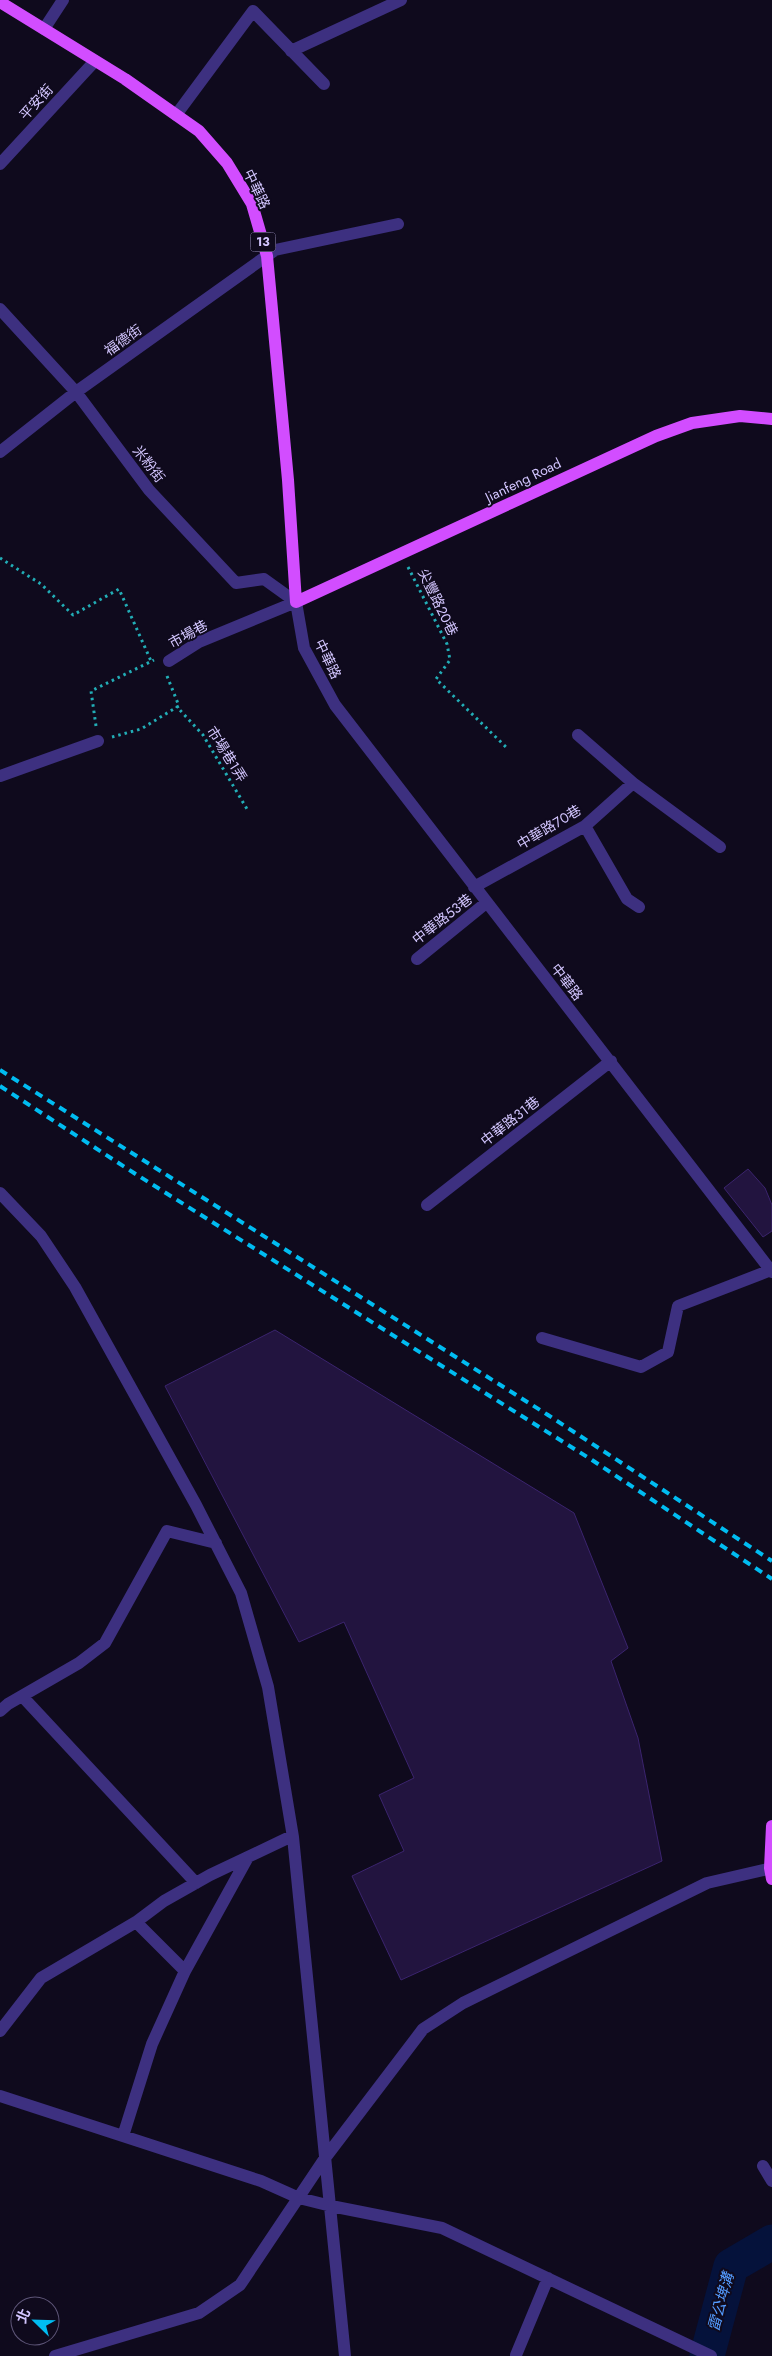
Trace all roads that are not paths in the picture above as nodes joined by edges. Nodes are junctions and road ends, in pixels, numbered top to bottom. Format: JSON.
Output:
{"nodes":[{"id":1,"x":63,"y":0,"type":"edge"},
{"id":2,"x":400,"y":0,"type":"edge"},
{"id":3,"x":3,"y":4,"type":"edge"},
{"id":4,"x":44,"y":29,"type":"junction"},
{"id":5,"x":291,"y":51,"type":"junction"},
{"id":6,"x":95,"y":61,"type":"junction"},
{"id":7,"x":324,"y":84,"type":"dead end"},
{"id":8,"x":176,"y":115,"type":"junction"},
{"id":9,"x":0,"y":164,"type":"edge"},
{"id":10,"x":398,"y":224,"type":"dead end"},
{"id":11,"x":267,"y":256,"type":"junction"},
{"id":12,"x":0,"y":309,"type":"edge"},
{"id":13,"x":76,"y":392,"type":"junction"},
{"id":14,"x":772,"y":420,"type":"edge"},
{"id":15,"x":0,"y":452,"type":"edge"},
{"id":16,"x":296,"y":602,"type":"junction"},
{"id":17,"x":169,"y":662,"type":"road end"},
{"id":18,"x":578,"y":734,"type":"dead end"},
{"id":19,"x":98,"y":740,"type":"road end"},
{"id":20,"x":0,"y":776,"type":"edge"},
{"id":21,"x":633,"y":783,"type":"junction"},
{"id":22,"x":584,"y":826,"type":"junction"},
{"id":23,"x":720,"y":847,"type":"dead end"},
{"id":24,"x":474,"y":887,"type":"junction"},
{"id":25,"x":486,"y":903,"type":"junction"},
{"id":26,"x":639,"y":907,"type":"dead end"},
{"id":27,"x":417,"y":959,"type":"dead end"},
{"id":28,"x":610,"y":1061,"type":"junction"},
{"id":29,"x":0,"y":1193,"type":"edge"},
{"id":30,"x":427,"y":1205,"type":"dead end"},
{"id":31,"x":771,"y":1271,"type":"edge"},
{"id":32,"x":542,"y":1338,"type":"dead end"},
{"id":33,"x":216,"y":1544,"type":"junction"},
{"id":34,"x":22,"y":1696,"type":"junction"},
{"id":35,"x":0,"y":1711,"type":"edge"},
{"id":36,"x":772,"y":1826,"type":"edge"},
{"id":37,"x":292,"y":1836,"type":"junction"},
{"id":38,"x":248,"y":1857,"type":"junction"},
{"id":39,"x":771,"y":1872,"type":"edge"},
{"id":40,"x":196,"y":1883,"type":"junction"},
{"id":41,"x":136,"y":1922,"type":"junction"},
{"id":42,"x":185,"y":1971,"type":"junction"},
{"id":43,"x":0,"y":2031,"type":"edge"},
{"id":44,"x":0,"y":2096,"type":"edge"},
{"id":45,"x":123,"y":2136,"type":"junction"},
{"id":46,"x":325,"y":2158,"type":"junction"},
{"id":47,"x":763,"y":2166,"type":"dead end"},
{"id":48,"x":772,"y":2181,"type":"edge"},
{"id":49,"x":299,"y":2198,"type":"junction"},
{"id":50,"x":331,"y":2206,"type":"junction"},
{"id":51,"x":548,"y":2278,"type":"junction"},
{"id":52,"x":516,"y":2355,"type":"dead end"},
{"id":53,"x":55,"y":2356,"type":"edge"},
{"id":54,"x":344,"y":2356,"type":"edge"},
{"id":55,"x":711,"y":2356,"type":"edge"}],
"edges":[{"from":1,"to":4,"type":"street"},
{"from":2,"to":5,"type":"street"},
{"from":3,"to":4,"type":"main road","name":"中華路","number":"13"},
{"from":4,"to":6,"type":"main road","name":"中華路","number":"13"},
{"from":5,"to":7,"type":"street"},
{"from":5,"to":8,"type":"street"},
{"from":6,"to":8,"type":"main road","name":"中華路","number":"13"},
{"from":6,"to":9,"type":"street","name":"平安街"},
{"from":8,"to":11,"type":"main road","name":"中華路","number":"13"},
{"from":10,"to":11,"type":"street","name":"福德街"},
{"from":11,"to":13,"type":"street","name":"福德街"},
{"from":11,"to":16,"type":"main road","name":"中華路","number":"13"},
{"from":12,"to":13,"type":"street","name":"米粉街"},
{"from":13,"to":15,"type":"street","name":"福德街"},
{"from":13,"to":16,"type":"street","name":"米粉街"},
{"from":14,"to":16,"type":"main road","name":"Jianfeng Road"},
{"from":16,"to":17,"type":"street","name":"市場巷"},
{"from":16,"to":24,"type":"street","name":"中華路"},
{"from":18,"to":21,"type":"street"},
{"from":19,"to":20,"type":"street"},
{"from":21,"to":22,"type":"street","name":"中華路70巷"},
{"from":21,"to":23,"type":"street"},
{"from":22,"to":24,"type":"street","name":"中華路70巷"},
{"from":22,"to":26,"type":"street"},
{"from":24,"to":25,"type":"street","name":"中華路"},
{"from":25,"to":27,"type":"street","name":"中華路53巷"},
{"from":25,"to":28,"type":"street","name":"中華路"},
{"from":28,"to":30,"type":"street","name":"中華路31巷"},
{"from":28,"to":31,"type":"street","name":"中華路"},
{"from":29,"to":33,"type":"street"},
{"from":31,"to":32,"type":"street"},
{"from":33,"to":34,"type":"street"},
{"from":33,"to":37,"type":"street"},
{"from":34,"to":35,"type":"street"},
{"from":34,"to":40,"type":"street"},
{"from":36,"to":39,"type":"main road"},
{"from":37,"to":38,"type":"street"},
{"from":37,"to":46,"type":"street"},
{"from":38,"to":40,"type":"street"},
{"from":38,"to":42,"type":"street"},
{"from":39,"to":46,"type":"street"},
{"from":40,"to":41,"type":"street"},
{"from":41,"to":42,"type":"street"},
{"from":41,"to":43,"type":"street"},
{"from":42,"to":45,"type":"street"},
{"from":44,"to":45,"type":"street"},
{"from":45,"to":49,"type":"street"},
{"from":46,"to":49,"type":"street"},
{"from":46,"to":50,"type":"street"},
{"from":47,"to":48,"type":"street"},
{"from":49,"to":50,"type":"street"},
{"from":49,"to":53,"type":"street"},
{"from":50,"to":51,"type":"street"},
{"from":50,"to":54,"type":"street"},
{"from":51,"to":52,"type":"street"},
{"from":51,"to":55,"type":"street"}]}
